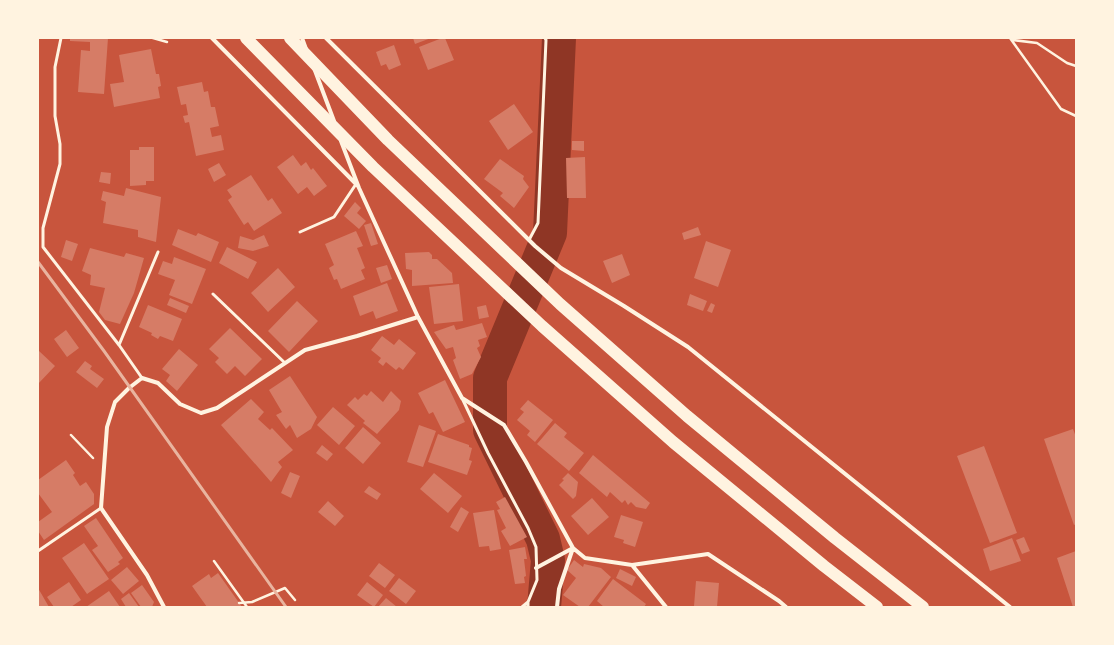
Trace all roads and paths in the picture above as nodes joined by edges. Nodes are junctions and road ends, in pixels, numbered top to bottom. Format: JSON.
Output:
{"nodes":[{"id":1,"x":62,"y":38,"type":"edge"},
{"id":2,"x":153,"y":38,"type":"edge"},
{"id":3,"x":212,"y":38,"type":"edge"},
{"id":4,"x":246,"y":38,"type":"edge"},
{"id":5,"x":290,"y":38,"type":"edge"},
{"id":6,"x":302,"y":38,"type":"edge"},
{"id":7,"x":326,"y":38,"type":"edge"},
{"id":8,"x":546,"y":38,"type":"edge"},
{"id":9,"x":1011,"y":39,"type":"edge"},
{"id":10,"x":166,"y":42,"type":"dead end"},
{"id":11,"x":1076,"y":66,"type":"edge"},
{"id":12,"x":1076,"y":116,"type":"edge"},
{"id":13,"x":356,"y":184,"type":"junction"},
{"id":14,"x":359,"y":188,"type":"junction"},
{"id":15,"x":300,"y":232,"type":"dead end"},
{"id":16,"x":529,"y":240,"type":"junction"},
{"id":17,"x":158,"y":252,"type":"dead end"},
{"id":18,"x":213,"y":294,"type":"dead end"},
{"id":19,"x":418,"y":317,"type":"junction"},
{"id":20,"x":118,"y":345,"type":"junction"},
{"id":21,"x":285,"y":363,"type":"junction"},
{"id":22,"x":142,"y":378,"type":"junction"},
{"id":23,"x":462,"y":398,"type":"junction"},
{"id":24,"x":71,"y":435,"type":"dead end"},
{"id":25,"x":104,"y":463,"type":"junction"},
{"id":26,"x":101,"y":508,"type":"junction"},
{"id":27,"x":573,"y":548,"type":"junction"},
{"id":28,"x":38,"y":550,"type":"edge"},
{"id":29,"x":214,"y":561,"type":"dead end"},
{"id":30,"x":632,"y":565,"type":"junction"},
{"id":31,"x":538,"y":568,"type":"junction"},
{"id":32,"x":295,"y":600,"type":"dead end"},
{"id":33,"x":528,"y":602,"type":"junction"},
{"id":34,"x":238,"y":603,"type":"dead end"},
{"id":35,"x":244,"y":603,"type":"junction"},
{"id":36,"x":164,"y":607,"type":"edge"},
{"id":37,"x":247,"y":607,"type":"edge"},
{"id":38,"x":522,"y":607,"type":"edge"},
{"id":39,"x":528,"y":607,"type":"edge"},
{"id":40,"x":557,"y":607,"type":"edge"},
{"id":41,"x":666,"y":607,"type":"edge"},
{"id":42,"x":786,"y":607,"type":"edge"},
{"id":43,"x":877,"y":607,"type":"edge"},
{"id":44,"x":923,"y":607,"type":"edge"},
{"id":45,"x":1010,"y":607,"type":"edge"}],
"edges":[{"from":1,"to":20,"type":"lane"},
{"from":2,"to":10,"type":"path"},
{"from":3,"to":13,"type":"street"},
{"from":4,"to":43,"type":"highway"},
{"from":5,"to":44,"type":"highway"},
{"from":6,"to":14,"type":"street"},
{"from":7,"to":16,"type":"street"},
{"from":8,"to":16,"type":"lane"},
{"from":9,"to":11,"type":"path"},
{"from":9,"to":12,"type":"path"},
{"from":13,"to":14,"type":"street"},
{"from":13,"to":15,"type":"lane"},
{"from":14,"to":19,"type":"street"},
{"from":16,"to":45,"type":"street"},
{"from":17,"to":20,"type":"lane"},
{"from":18,"to":21,"type":"lane"},
{"from":19,"to":21,"type":"street"},
{"from":19,"to":23,"type":"street"},
{"from":20,"to":22,"type":"lane"},
{"from":21,"to":22,"type":"street"},
{"from":22,"to":25,"type":"street"},
{"from":23,"to":27,"type":"street"},
{"from":23,"to":31,"type":"lane"},
{"from":24,"to":25,"type":"path"},
{"from":25,"to":26,"type":"street"},
{"from":26,"to":28,"type":"lane"},
{"from":26,"to":36,"type":"street"},
{"from":27,"to":30,"type":"street"},
{"from":27,"to":31,"type":"street"},
{"from":27,"to":40,"type":"street"},
{"from":29,"to":35,"type":"path"},
{"from":30,"to":41,"type":"street"},
{"from":30,"to":42,"type":"street"},
{"from":31,"to":33,"type":"lane"},
{"from":32,"to":35,"type":"path"},
{"from":33,"to":38,"type":"lane"},
{"from":33,"to":39,"type":"lane"},
{"from":34,"to":35,"type":"path"},
{"from":35,"to":37,"type":"path"}]}
